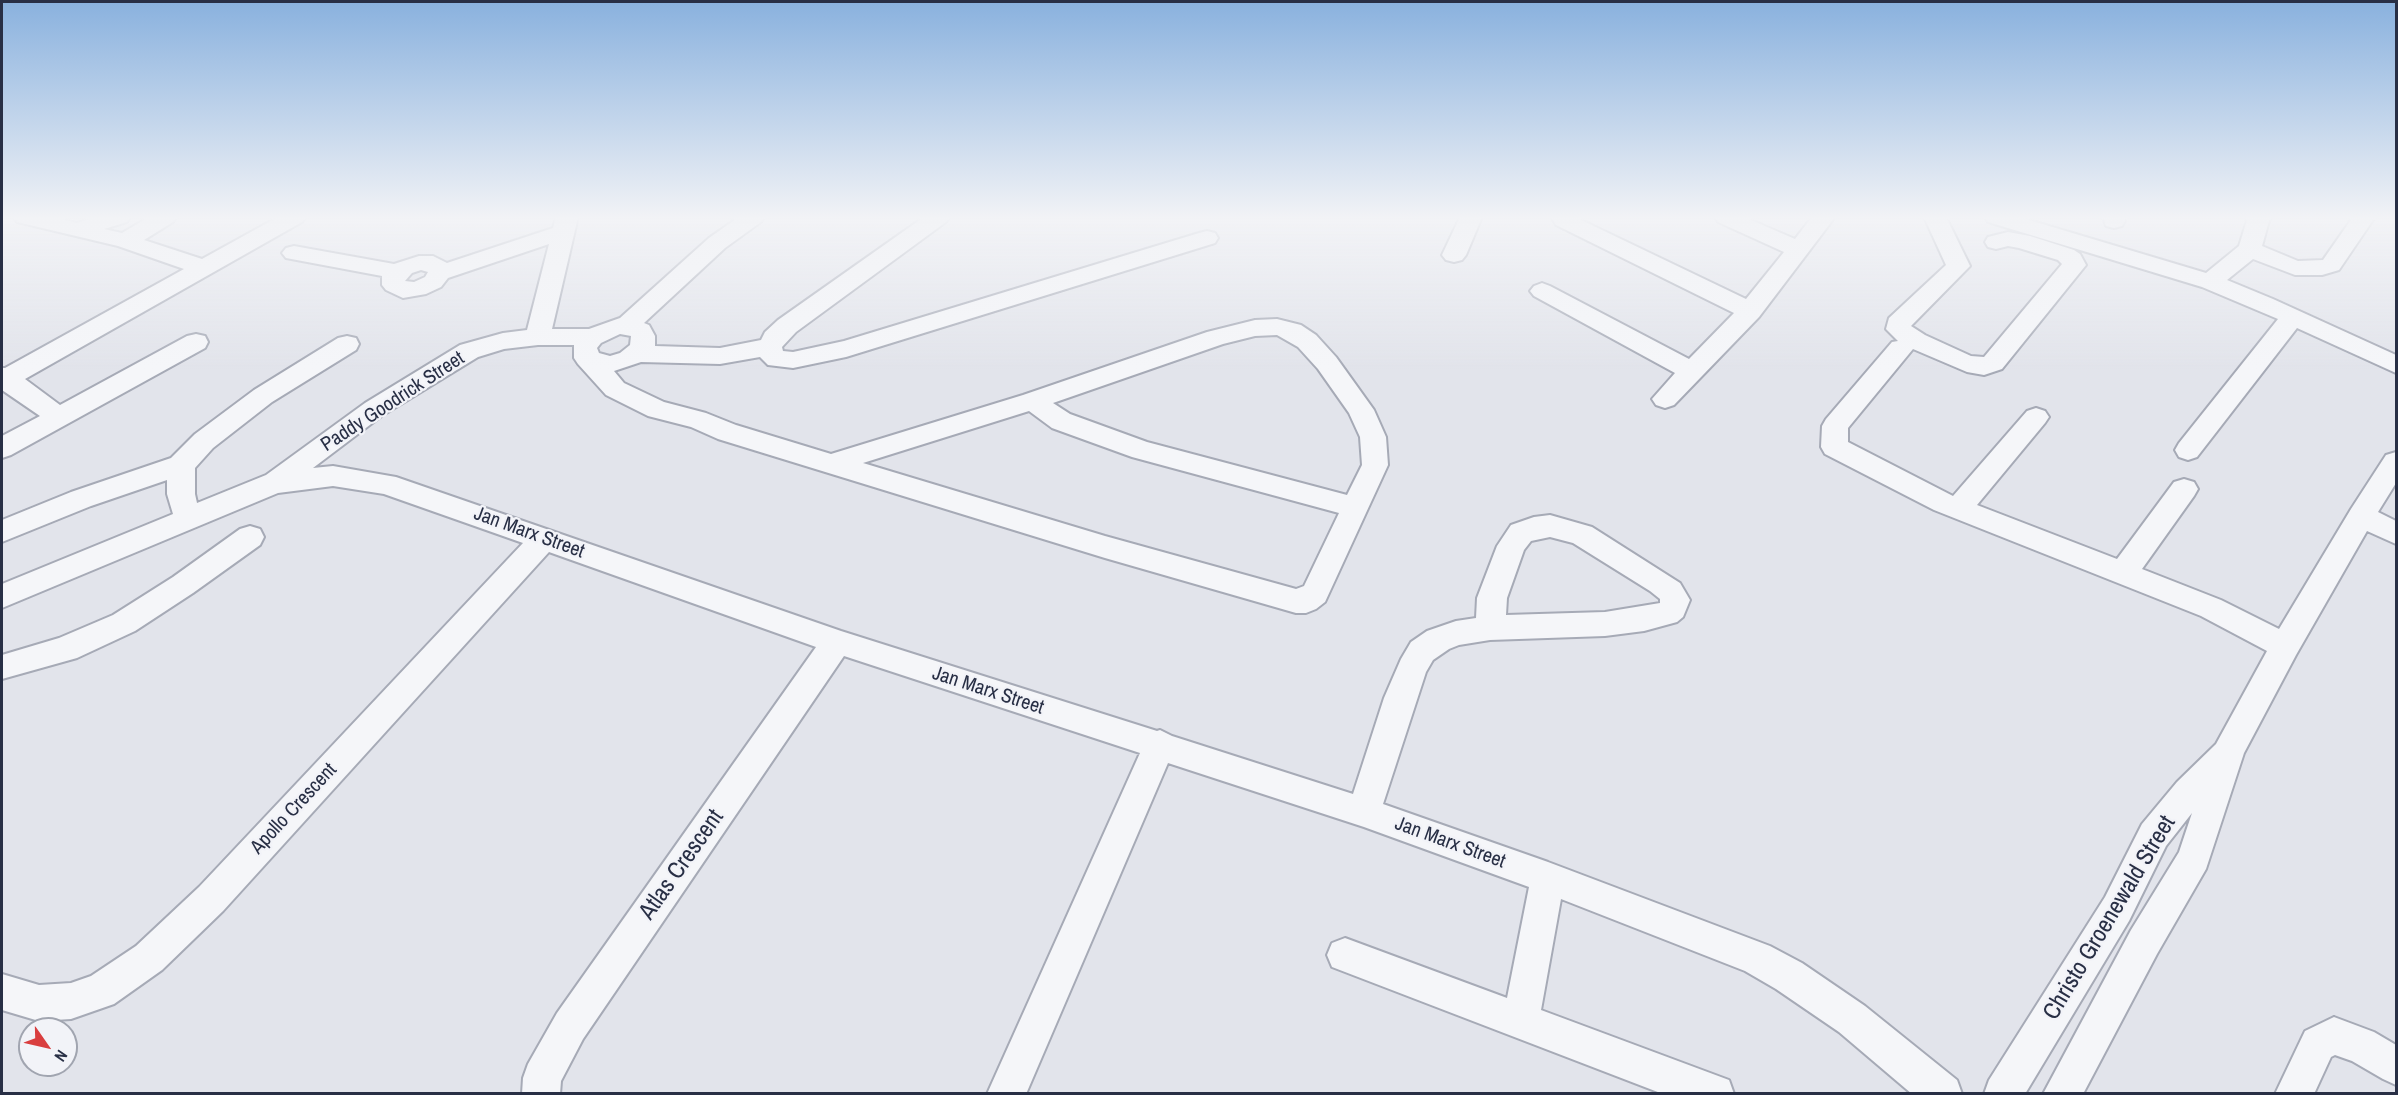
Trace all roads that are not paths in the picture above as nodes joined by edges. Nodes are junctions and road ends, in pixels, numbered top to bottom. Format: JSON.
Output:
{"nodes":[{"id":1,"x":200,"y":268,"type":"edge"},
{"id":2,"x":377,"y":268,"type":"edge"},
{"id":3,"x":452,"y":268,"type":"edge"},
{"id":4,"x":554,"y":268,"type":"edge"},
{"id":5,"x":696,"y":268,"type":"edge"},
{"id":6,"x":867,"y":268,"type":"edge"},
{"id":7,"x":1108,"y":268,"type":"edge"},
{"id":8,"x":1662,"y":268,"type":"edge"},
{"id":9,"x":1785,"y":268,"type":"edge"},
{"id":10,"x":1956,"y":268,"type":"edge"},
{"id":11,"x":2071,"y":268,"type":"edge"},
{"id":12,"x":2171,"y":268,"type":"edge"},
{"id":13,"x":2227,"y":268,"type":"edge"},
{"id":14,"x":2210,"y":282,"type":"junction"},
{"id":15,"x":1542,"y":291,"type":"dead end"},
{"id":16,"x":1750,"y":311,"type":"junction"},
{"id":17,"x":2292,"y":318,"type":"junction"},
{"id":18,"x":537,"y":337,"type":"junction"},
{"id":19,"x":635,"y":340,"type":"junction"},
{"id":20,"x":196,"y":342,"type":"dead end"},
{"id":21,"x":347,"y":344,"type":"dead end"},
{"id":22,"x":770,"y":347,"type":"junction"},
{"id":23,"x":1901,"y":348,"type":"dead end"},
{"id":24,"x":598,"y":355,"type":"junction"},
{"id":25,"x":2397,"y":365,"type":"edge"},
{"id":26,"x":1692,"y":370,"type":"junction"},
{"id":27,"x":3,"y":378,"type":"edge"},
{"id":28,"x":1665,"y":399,"type":"dead end"},
{"id":29,"x":1032,"y":401,"type":"junction"},
{"id":30,"x":58,"y":416,"type":"junction"},
{"id":31,"x":2036,"y":417,"type":"dead end"},
{"id":32,"x":2,"y":448,"type":"edge"},
{"id":33,"x":2188,"y":450,"type":"dead end"},
{"id":34,"x":2397,"y":462,"type":"edge"},
{"id":35,"x":833,"y":463,"type":"junction"},
{"id":36,"x":181,"y":465,"type":"junction"},
{"id":37,"x":274,"y":483,"type":"junction"},
{"id":38,"x":2184,"y":489,"type":"dead end"},
{"id":39,"x":1355,"y":507,"type":"junction"},
{"id":40,"x":1958,"y":509,"type":"junction"},
{"id":41,"x":2361,"y":516,"type":"junction"},
{"id":42,"x":188,"y":519,"type":"junction"},
{"id":43,"x":2,"y":531,"type":"edge"},
{"id":44,"x":2397,"y":533,"type":"edge"},
{"id":45,"x":249,"y":537,"type":"dead end"},
{"id":46,"x":545,"y":538,"type":"junction"},
{"id":47,"x":2123,"y":573,"type":"junction"},
{"id":48,"x":2,"y":596,"type":"edge"},
{"id":49,"x":1490,"y":628,"type":"junction"},
{"id":50,"x":837,"y":642,"type":"junction"},
{"id":51,"x":2285,"y":646,"type":"junction"},
{"id":52,"x":2,"y":667,"type":"edge"},
{"id":53,"x":1160,"y":744,"type":"junction"},
{"id":54,"x":2229,"y":751,"type":"junction"},
{"id":55,"x":1364,"y":812,"type":"junction"},
{"id":56,"x":1548,"y":878,"type":"junction"},
{"id":57,"x":1345,"y":955,"type":"dead end"},
{"id":58,"x":2,"y":992,"type":"edge"},
{"id":59,"x":1521,"y":1020,"type":"junction"},
{"id":60,"x":2397,"y":1066,"type":"edge"},
{"id":61,"x":541,"y":1094,"type":"edge"},
{"id":62,"x":1006,"y":1094,"type":"edge"},
{"id":63,"x":1715,"y":1094,"type":"edge"},
{"id":64,"x":1943,"y":1094,"type":"edge"},
{"id":65,"x":2003,"y":1094,"type":"edge"},
{"id":66,"x":2062,"y":1094,"type":"edge"},
{"id":67,"x":2294,"y":1094,"type":"edge"}],
"edges":[{"from":1,"to":27,"type":"street"},
{"from":2,"to":3,"type":"street"},
{"from":4,"to":18,"type":"street"},
{"from":5,"to":19,"type":"street"},
{"from":6,"to":22,"type":"street"},
{"from":7,"to":22,"type":"street"},
{"from":8,"to":16,"type":"street"},
{"from":9,"to":16,"type":"street"},
{"from":10,"to":11,"type":"street"},
{"from":12,"to":14,"type":"street"},
{"from":13,"to":14,"type":"street"},
{"from":14,"to":17,"type":"street"},
{"from":15,"to":26,"type":"street"},
{"from":16,"to":26,"type":"street"},
{"from":17,"to":25,"type":"street"},
{"from":17,"to":33,"type":"street"},
{"from":18,"to":24,"type":"street","name":"Paddy Goodrick Street"},
{"from":18,"to":37,"type":"street","name":"Paddy Goodrick Street"},
{"from":19,"to":22,"type":"street"},
{"from":19,"to":24,"type":"street"},
{"from":19,"to":24,"type":"street"},
{"from":20,"to":30,"type":"street"},
{"from":21,"to":36,"type":"street"},
{"from":23,"to":40,"type":"street"},
{"from":24,"to":35,"type":"street"},
{"from":26,"to":28,"type":"street"},
{"from":27,"to":30,"type":"street"},
{"from":29,"to":35,"type":"street"},
{"from":29,"to":39,"type":"street"},
{"from":29,"to":39,"type":"street"},
{"from":30,"to":32,"type":"street"},
{"from":31,"to":40,"type":"street"},
{"from":34,"to":41,"type":"street","name":"Christo Groenewald Street"},
{"from":35,"to":39,"type":"street"},
{"from":36,"to":42,"type":"street"},
{"from":36,"to":43,"type":"street"},
{"from":37,"to":42,"type":"street","name":"Jan Marx Street"},
{"from":37,"to":46,"type":"street","name":"Jan Marx Street"},
{"from":38,"to":47,"type":"street"},
{"from":40,"to":47,"type":"street"},
{"from":41,"to":44,"type":"street"},
{"from":41,"to":51,"type":"street","name":"Christo Groenewald Street"},
{"from":42,"to":48,"type":"street","name":"Jan Marx Street"},
{"from":45,"to":52,"type":"street"},
{"from":46,"to":50,"type":"street","name":"Jan Marx Street"},
{"from":46,"to":58,"type":"street","name":"Apollo Crescent"},
{"from":47,"to":51,"type":"street"},
{"from":49,"to":49,"type":"street"},
{"from":49,"to":55,"type":"street"},
{"from":50,"to":53,"type":"street","name":"Jan Marx Street"},
{"from":50,"to":61,"type":"street","name":"Atlas Crescent"},
{"from":51,"to":54,"type":"street","name":"Christo Groenewald Street"},
{"from":53,"to":55,"type":"street","name":"Jan Marx Street"},
{"from":53,"to":62,"type":"street"},
{"from":54,"to":65,"type":"street","name":"Christo Groenewald Street"},
{"from":54,"to":66,"type":"street","name":"Christo Groenewald Street"},
{"from":55,"to":56,"type":"street","name":"Jan Marx Street"},
{"from":56,"to":59,"type":"street"},
{"from":56,"to":64,"type":"street","name":"Jan Marx Street"},
{"from":57,"to":59,"type":"street"},
{"from":59,"to":63,"type":"street"},
{"from":60,"to":67,"type":"street"}]}
